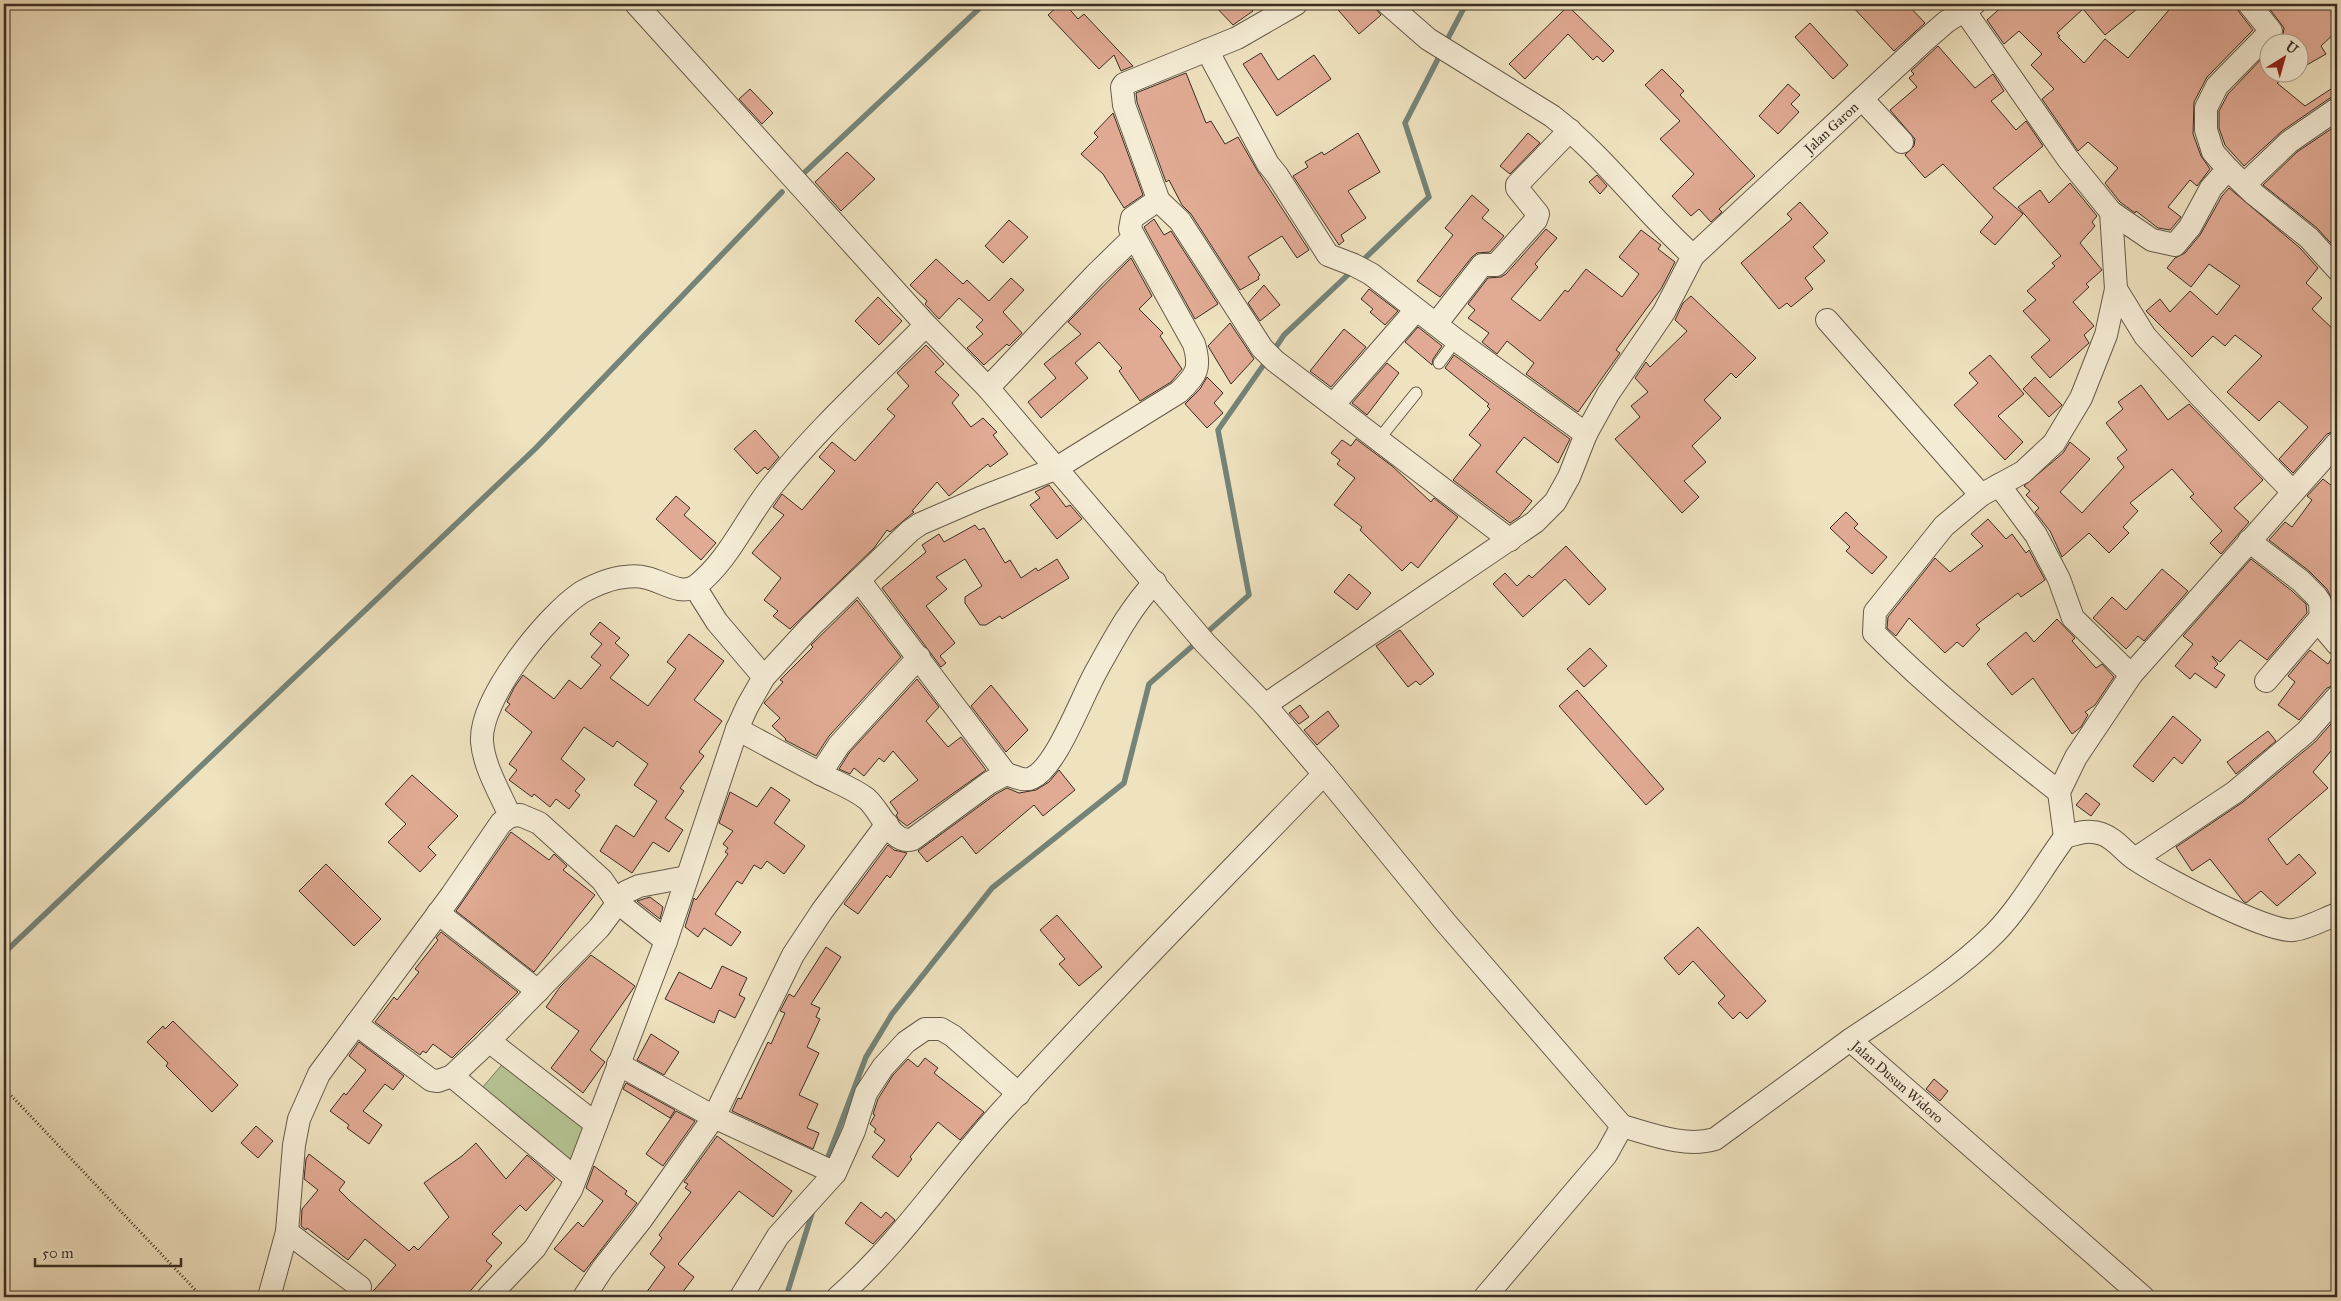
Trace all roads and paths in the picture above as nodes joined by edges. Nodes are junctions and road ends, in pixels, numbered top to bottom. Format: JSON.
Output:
{"nodes":[{"id":1,"x":636,"y":4,"type":"edge"},
{"id":2,"x":1296,"y":4,"type":"edge"},
{"id":3,"x":1388,"y":4,"type":"edge"},
{"id":4,"x":2249,"y":4,"type":"edge"},
{"id":5,"x":1969,"y":6,"type":"edge"},
{"id":6,"x":1207,"y":50,"type":"junction"},
{"id":7,"x":1862,"y":99,"type":"junction"},
{"id":8,"x":2337,"y":109,"type":"edge"},
{"id":9,"x":1570,"y":130,"type":"junction"},
{"id":10,"x":1902,"y":142,"type":"dead end"},
{"id":11,"x":2228,"y":169,"type":"junction"},
{"id":12,"x":2244,"y":184,"type":"junction"},
{"id":13,"x":1157,"y":199,"type":"junction"},
{"id":14,"x":2111,"y":212,"type":"junction"},
{"id":15,"x":1134,"y":237,"type":"junction"},
{"id":16,"x":1693,"y":256,"type":"junction"},
{"id":17,"x":2337,"y":269,"type":"edge"},
{"id":18,"x":2116,"y":288,"type":"junction"},
{"id":19,"x":1416,"y":310,"type":"junction"},
{"id":20,"x":1827,"y":320,"type":"dead end"},
{"id":21,"x":1436,"y":324,"type":"junction"},
{"id":22,"x":926,"y":325,"type":"junction"},
{"id":23,"x":1456,"y":340,"type":"junction"},
{"id":24,"x":1439,"y":363,"type":"dead end"},
{"id":25,"x":988,"y":388,"type":"junction"},
{"id":26,"x":1416,"y":393,"type":"dead end"},
{"id":27,"x":1334,"y":406,"type":"junction"},
{"id":28,"x":1586,"y":434,"type":"junction"},
{"id":29,"x":1379,"y":439,"type":"junction"},
{"id":30,"x":2337,"y":443,"type":"edge"},
{"id":31,"x":1055,"y":469,"type":"junction"},
{"id":32,"x":1990,"y":490,"type":"junction"},
{"id":33,"x":2293,"y":492,"type":"junction"},
{"id":34,"x":1510,"y":540,"type":"junction"},
{"id":35,"x":2249,"y":541,"type":"junction"},
{"id":36,"x":859,"y":580,"type":"junction"},
{"id":37,"x":1155,"y":582,"type":"junction"},
{"id":38,"x":695,"y":587,"type":"junction"},
{"id":39,"x":2321,"y":617,"type":"junction"},
{"id":40,"x":2337,"y":644,"type":"edge"},
{"id":41,"x":919,"y":657,"type":"junction"},
{"id":42,"x":2131,"y":675,"type":"junction"},
{"id":43,"x":764,"y":677,"type":"junction"},
{"id":44,"x":2266,"y":681,"type":"dead end"},
{"id":45,"x":2337,"y":697,"type":"edge"},
{"id":46,"x":1265,"y":705,"type":"junction"},
{"id":47,"x":737,"y":729,"type":"junction"},
{"id":48,"x":820,"y":774,"type":"junction"},
{"id":49,"x":1006,"y":774,"type":"junction"},
{"id":50,"x":1324,"y":774,"type":"junction"},
{"id":51,"x":2060,"y":792,"type":"junction"},
{"id":52,"x":510,"y":816,"type":"junction"},
{"id":53,"x":887,"y":824,"type":"junction"},
{"id":54,"x":2065,"y":837,"type":"junction"},
{"id":55,"x":2135,"y":859,"type":"junction"},
{"id":56,"x":687,"y":877,"type":"junction"},
{"id":57,"x":618,"y":902,"type":"junction"},
{"id":58,"x":438,"y":913,"type":"junction"},
{"id":59,"x":2337,"y":914,"type":"edge"},
{"id":60,"x":666,"y":941,"type":"junction"},
{"id":61,"x":538,"y":991,"type":"junction"},
{"id":62,"x":356,"y":1024,"type":"junction"},
{"id":63,"x":1850,"y":1040,"type":"junction"},
{"id":64,"x":489,"y":1041,"type":"junction"},
{"id":65,"x":618,"y":1064,"type":"junction"},
{"id":66,"x":452,"y":1076,"type":"junction"},
{"id":67,"x":4,"y":1088,"type":"edge"},
{"id":68,"x":1020,"y":1094,"type":"junction"},
{"id":69,"x":714,"y":1117,"type":"junction"},
{"id":70,"x":596,"y":1124,"type":"junction"},
{"id":71,"x":1622,"y":1126,"type":"junction"},
{"id":72,"x":835,"y":1173,"type":"junction"},
{"id":73,"x":575,"y":1178,"type":"junction"},
{"id":74,"x":287,"y":1232,"type":"junction"},
{"id":75,"x":360,"y":1287,"type":"dead end"},
{"id":76,"x":202,"y":1297,"type":"edge"},
{"id":77,"x":269,"y":1297,"type":"edge"},
{"id":78,"x":488,"y":1297,"type":"edge"},
{"id":79,"x":584,"y":1297,"type":"edge"},
{"id":80,"x":740,"y":1297,"type":"edge"},
{"id":81,"x":838,"y":1297,"type":"edge"},
{"id":82,"x":1485,"y":1297,"type":"edge"},
{"id":83,"x":2143,"y":1297,"type":"edge"}],
"edges":[{"from":1,"to":22,"type":"street"},
{"from":2,"to":6,"type":"street"},
{"from":3,"to":9,"type":"street"},
{"from":4,"to":11,"type":"street"},
{"from":5,"to":7,"type":"street","name":"Jalan Garon"},
{"from":5,"to":14,"type":"street"},
{"from":6,"to":13,"type":"street"},
{"from":6,"to":19,"type":"street"},
{"from":7,"to":10,"type":"street"},
{"from":7,"to":16,"type":"street","name":"Jalan Garon"},
{"from":8,"to":12,"type":"street"},
{"from":9,"to":16,"type":"street"},
{"from":9,"to":21,"type":"street"},
{"from":11,"to":12,"type":"street"},
{"from":11,"to":14,"type":"street"},
{"from":12,"to":17,"type":"street"},
{"from":13,"to":15,"type":"street"},
{"from":13,"to":27,"type":"street"},
{"from":14,"to":18,"type":"street"},
{"from":15,"to":25,"type":"street"},
{"from":15,"to":31,"type":"street"},
{"from":16,"to":28,"type":"street","name":"Jalan Garon"},
{"from":18,"to":32,"type":"street"},
{"from":18,"to":33,"type":"street"},
{"from":19,"to":21,"type":"street"},
{"from":19,"to":27,"type":"street"},
{"from":20,"to":32,"type":"street"},
{"from":21,"to":23,"type":"street"},
{"from":22,"to":25,"type":"street"},
{"from":22,"to":38,"type":"street"},
{"from":23,"to":24,"type":"lane"},
{"from":23,"to":28,"type":"street"},
{"from":25,"to":31,"type":"street"},
{"from":26,"to":29,"type":"lane"},
{"from":27,"to":29,"type":"street"},
{"from":28,"to":34,"type":"street","name":"Jalan Garon"},
{"from":29,"to":34,"type":"street"},
{"from":30,"to":33,"type":"street"},
{"from":31,"to":36,"type":"street"},
{"from":31,"to":37,"type":"street"},
{"from":32,"to":42,"type":"street"},
{"from":32,"to":51,"type":"street"},
{"from":33,"to":35,"type":"street"},
{"from":34,"to":46,"type":"street","name":"Jalan Garon"},
{"from":35,"to":39,"type":"street"},
{"from":35,"to":42,"type":"street"},
{"from":36,"to":41,"type":"street"},
{"from":36,"to":43,"type":"street"},
{"from":37,"to":46,"type":"street"},
{"from":37,"to":49,"type":"street"},
{"from":38,"to":43,"type":"street"},
{"from":38,"to":52,"type":"street"},
{"from":39,"to":40,"type":"street"},
{"from":39,"to":44,"type":"street"},
{"from":41,"to":48,"type":"street"},
{"from":41,"to":49,"type":"street"},
{"from":42,"to":51,"type":"street"},
{"from":43,"to":47,"type":"street"},
{"from":45,"to":55,"type":"street"},
{"from":46,"to":50,"type":"street"},
{"from":47,"to":48,"type":"street"},
{"from":47,"to":56,"type":"street"},
{"from":48,"to":53,"type":"street"},
{"from":49,"to":53,"type":"street"},
{"from":50,"to":68,"type":"street"},
{"from":50,"to":71,"type":"street"},
{"from":51,"to":54,"type":"street"},
{"from":52,"to":57,"type":"street"},
{"from":52,"to":58,"type":"street"},
{"from":53,"to":69,"type":"street"},
{"from":54,"to":55,"type":"street"},
{"from":54,"to":63,"type":"street"},
{"from":55,"to":59,"type":"street"},
{"from":56,"to":57,"type":"street"},
{"from":56,"to":60,"type":"street"},
{"from":57,"to":60,"type":"street"},
{"from":57,"to":61,"type":"street"},
{"from":58,"to":61,"type":"street"},
{"from":58,"to":62,"type":"street"},
{"from":60,"to":65,"type":"street"},
{"from":61,"to":64,"type":"street"},
{"from":62,"to":66,"type":"street"},
{"from":62,"to":74,"type":"street"},
{"from":63,"to":71,"type":"street","name":"Jalan Dusun Widoro"},
{"from":63,"to":83,"type":"street","name":"Jalan Dusun Widoro"},
{"from":64,"to":66,"type":"street"},
{"from":64,"to":70,"type":"street"},
{"from":65,"to":69,"type":"street"},
{"from":65,"to":70,"type":"street"},
{"from":66,"to":73,"type":"street"},
{"from":67,"to":76,"type":"path"},
{"from":68,"to":72,"type":"street"},
{"from":68,"to":81,"type":"street"},
{"from":69,"to":72,"type":"street"},
{"from":69,"to":79,"type":"street"},
{"from":70,"to":73,"type":"street"},
{"from":71,"to":82,"type":"street"},
{"from":72,"to":80,"type":"street"},
{"from":73,"to":78,"type":"street"},
{"from":74,"to":75,"type":"street"},
{"from":74,"to":77,"type":"street"}]}
